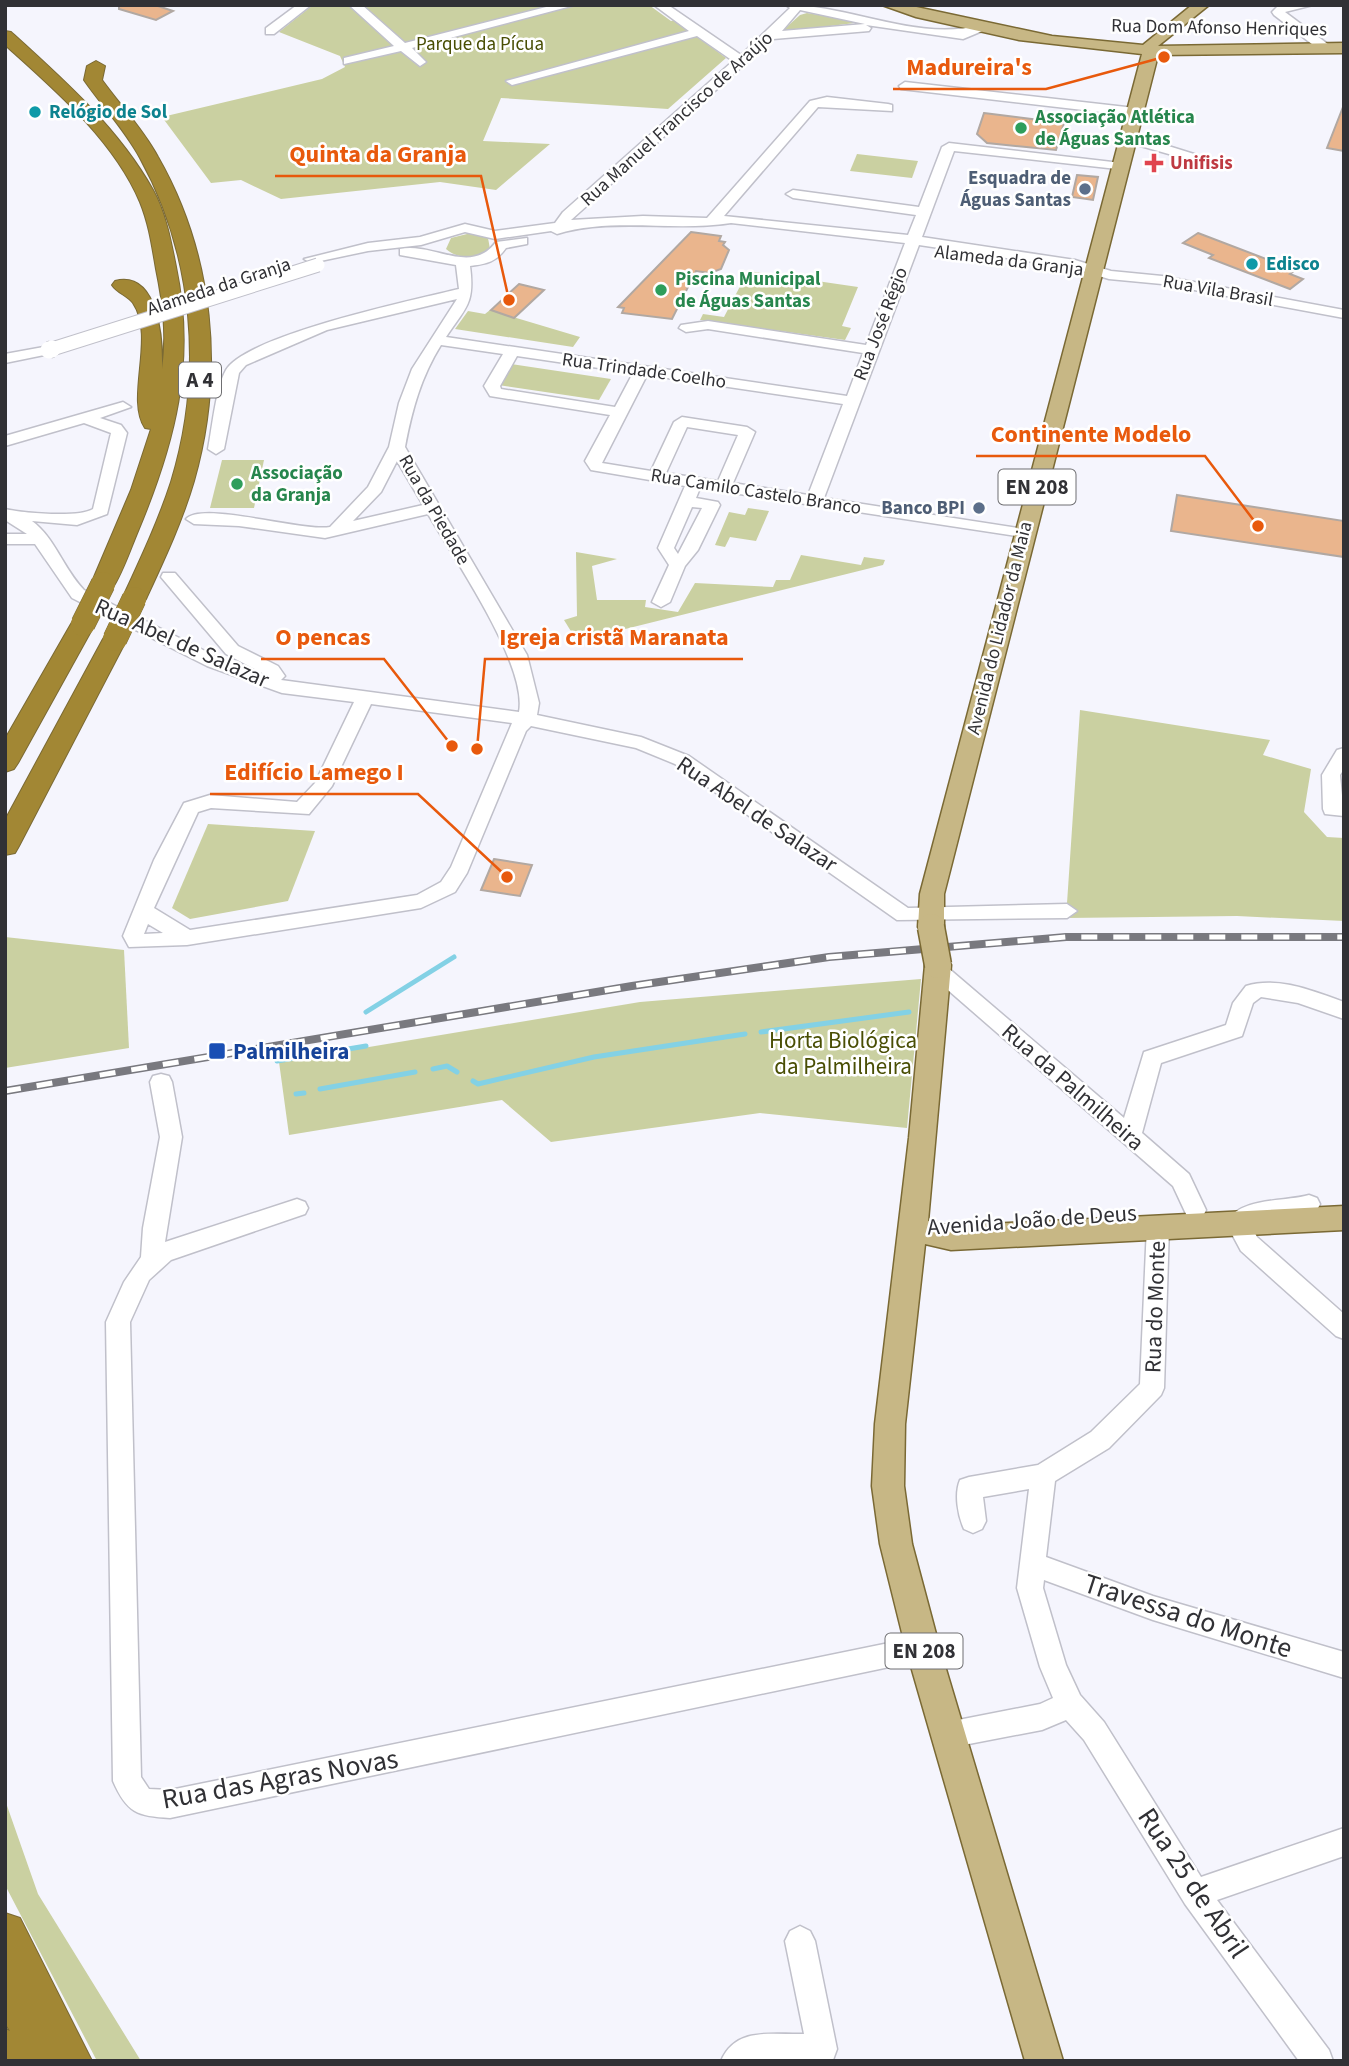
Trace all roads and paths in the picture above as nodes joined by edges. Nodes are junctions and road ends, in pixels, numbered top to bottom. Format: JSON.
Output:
{"nodes":[{"id":1,"x":305,"y":5,"type":"edge"},
{"id":2,"x":355,"y":5,"type":"edge"},
{"id":3,"x":569,"y":5,"type":"edge"},
{"id":4,"x":660,"y":5,"type":"edge"},
{"id":5,"x":888,"y":5,"type":"edge"},
{"id":6,"x":1202,"y":5,"type":"edge"},
{"id":7,"x":1307,"y":5,"type":"edge"},
{"id":8,"x":794,"y":7,"type":"edge"},
{"id":9,"x":287,"y":11,"type":"edge"},
{"id":10,"x":7,"y":17,"type":"dead end"},
{"id":11,"x":898,"y":28,"type":"junction"},
{"id":12,"x":981,"y":29,"type":"junction"},
{"id":13,"x":270,"y":31,"type":"dead end"},
{"id":14,"x":699,"y":32,"type":"junction"},
{"id":15,"x":5,"y":36,"type":"edge"},
{"id":16,"x":769,"y":36,"type":"junction"},
{"id":17,"x":402,"y":47,"type":"junction"},
{"id":18,"x":1325,"y":48,"type":"junction"},
{"id":19,"x":1344,"y":48,"type":"edge"},
{"id":20,"x":1150,"y":50,"type":"junction"},
{"id":21,"x":348,"y":61,"type":"dead end"},
{"id":22,"x":741,"y":61,"type":"junction"},
{"id":23,"x":420,"y":62,"type":"dead end"},
{"id":24,"x":96,"y":66,"type":"dead end"},
{"id":25,"x":512,"y":81,"type":"dead end"},
{"id":26,"x":905,"y":86,"type":"dead end"},
{"id":27,"x":109,"y":104,"type":"junction"},
{"id":28,"x":888,"y":108,"type":"dead end"},
{"id":29,"x":1135,"y":113,"type":"junction"},
{"id":30,"x":1128,"y":138,"type":"junction"},
{"id":31,"x":118,"y":154,"type":"junction"},
{"id":32,"x":1216,"y":163,"type":"dead end"},
{"id":33,"x":1121,"y":167,"type":"junction"},
{"id":34,"x":793,"y":194,"type":"dead end"},
{"id":35,"x":924,"y":212,"type":"junction"},
{"id":36,"x":136,"y":219,"type":"dead end"},
{"id":37,"x":711,"y":222,"type":"junction"},
{"id":38,"x":558,"y":230,"type":"junction"},
{"id":39,"x":436,"y":238,"type":"junction"},
{"id":40,"x":498,"y":240,"type":"junction"},
{"id":41,"x":910,"y":245,"type":"junction"},
{"id":42,"x":436,"y":255,"type":"junction"},
{"id":43,"x":315,"y":262,"type":"junction"},
{"id":44,"x":463,"y":263,"type":"junction"},
{"id":45,"x":1093,"y":272,"type":"junction"},
{"id":46,"x":122,"y":285,"type":"dead end"},
{"id":47,"x":466,"y":292,"type":"junction"},
{"id":48,"x":1344,"y":314,"type":"edge"},
{"id":49,"x":686,"y":328,"type":"dead end"},
{"id":50,"x":436,"y":340,"type":"junction"},
{"id":51,"x":46,"y":346,"type":"junction"},
{"id":52,"x":871,"y":350,"type":"junction"},
{"id":53,"x":5,"y":351,"type":"edge"},
{"id":54,"x":512,"y":351,"type":"junction"},
{"id":55,"x":5,"y":359,"type":"edge"},
{"id":56,"x":642,"y":371,"type":"junction"},
{"id":57,"x":852,"y":401,"type":"junction"},
{"id":58,"x":123,"y":408,"type":"dead end"},
{"id":59,"x":620,"y":412,"type":"junction"},
{"id":60,"x":86,"y":419,"type":"junction"},
{"id":61,"x":160,"y":439,"type":"junction"},
{"id":62,"x":5,"y":441,"type":"edge"},
{"id":63,"x":397,"y":447,"type":"junction"},
{"id":64,"x":216,"y":449,"type":"dead end"},
{"id":65,"x":656,"y":477,"type":"junction"},
{"id":66,"x":694,"y":483,"type":"junction"},
{"id":67,"x":723,"y":487,"type":"junction"},
{"id":68,"x":686,"y":501,"type":"junction"},
{"id":69,"x":814,"y":502,"type":"junction"},
{"id":70,"x":432,"y":508,"type":"junction"},
{"id":71,"x":9,"y":518,"type":"edge"},
{"id":72,"x":194,"y":519,"type":"dead end"},
{"id":73,"x":334,"y":532,"type":"junction"},
{"id":74,"x":5,"y":533,"type":"edge"},
{"id":75,"x":1024,"y":534,"type":"junction"},
{"id":76,"x":5,"y":539,"type":"edge"},
{"id":77,"x":43,"y":539,"type":"junction"},
{"id":78,"x":677,"y":565,"type":"junction"},
{"id":79,"x":169,"y":578,"type":"dead end"},
{"id":80,"x":661,"y":602,"type":"dead end"},
{"id":81,"x":282,"y":687,"type":"junction"},
{"id":82,"x":365,"y":697,"type":"junction"},
{"id":83,"x":527,"y":719,"type":"junction"},
{"id":84,"x":1344,"y":754,"type":"edge"},
{"id":85,"x":5,"y":763,"type":"edge"},
{"id":86,"x":1344,"y":810,"type":"edge"},
{"id":87,"x":5,"y":846,"type":"edge"},
{"id":88,"x":143,"y":911,"type":"junction"},
{"id":89,"x":1067,"y":911,"type":"dead end"},
{"id":90,"x":931,"y":921,"type":"junction"},
{"id":91,"x":187,"y":938,"type":"junction"},
{"id":92,"x":939,"y":968,"type":"junction"},
{"id":93,"x":1344,"y":1011,"type":"edge"},
{"id":94,"x":161,"y":1082,"type":"dead end"},
{"id":95,"x":1130,"y":1137,"type":"junction"},
{"id":96,"x":1344,"y":1202,"type":"edge"},
{"id":97,"x":1310,"y":1204,"type":"junction"},
{"id":98,"x":297,"y":1208,"type":"dead end"},
{"id":99,"x":1195,"y":1210,"type":"junction"},
{"id":100,"x":1344,"y":1218,"type":"edge"},
{"id":101,"x":1237,"y":1223,"type":"junction"},
{"id":102,"x":1158,"y":1226,"type":"junction"},
{"id":103,"x":912,"y":1229,"type":"junction"},
{"id":104,"x":152,"y":1259,"type":"junction"},
{"id":105,"x":1344,"y":1329,"type":"edge"},
{"id":106,"x":1043,"y":1475,"type":"junction"},
{"id":107,"x":973,"y":1521,"type":"dead end"},
{"id":108,"x":1034,"y":1564,"type":"junction"},
{"id":109,"x":923,"y":1649,"type":"junction"},
{"id":110,"x":1344,"y":1665,"type":"edge"},
{"id":111,"x":1070,"y":1704,"type":"junction"},
{"id":112,"x":948,"y":1735,"type":"junction"},
{"id":113,"x":1344,"y":1842,"type":"edge"},
{"id":114,"x":1195,"y":1894,"type":"junction"},
{"id":115,"x":5,"y":1933,"type":"edge"},
{"id":116,"x":800,"y":1941,"type":"dead end"},
{"id":117,"x":5,"y":1981,"type":"edge"},
{"id":118,"x":5,"y":2050,"type":"edge"},
{"id":119,"x":11,"y":2061,"type":"edge"},
{"id":120,"x":49,"y":2061,"type":"edge"},
{"id":121,"x":71,"y":2061,"type":"edge"},
{"id":122,"x":736,"y":2061,"type":"edge"},
{"id":123,"x":1044,"y":2061,"type":"edge"},
{"id":124,"x":1318,"y":2061,"type":"edge"}],
"edges":[{"from":1,"to":9,"type":"street"},
{"from":2,"to":17,"type":"street"},
{"from":3,"to":17,"type":"street"},
{"from":4,"to":14,"type":"street"},
{"from":5,"to":12,"type":"main road","name":"Rua Dom Afonso Henriques"},
{"from":6,"to":20,"type":"main road"},
{"from":7,"to":18,"type":"street"},
{"from":8,"to":11,"type":"street"},
{"from":8,"to":16,"type":"street","name":"Rua Manuel Francisco de Araújo"},
{"from":9,"to":13,"type":"street"},
{"from":10,"to":27,"type":"highway","number":"A 4"},
{"from":11,"to":12,"type":"street"},
{"from":11,"to":16,"type":"street"},
{"from":12,"to":20,"type":"main road","name":"Rua Dom Afonso Henriques"},
{"from":14,"to":22,"type":"street"},
{"from":14,"to":25,"type":"street"},
{"from":15,"to":31,"type":"highway","number":"A 4"},
{"from":16,"to":22,"type":"street","name":"Rua Manuel Francisco de Araújo"},
{"from":17,"to":21,"type":"street"},
{"from":17,"to":23,"type":"street"},
{"from":18,"to":19,"type":"main road","name":"Rua Dom Afonso Henriques"},
{"from":18,"to":20,"type":"main road","name":"Rua Dom Afonso Henriques"},
{"from":20,"to":29,"type":"main road","name":"Avenida do Lidador da Maia","number":"EN 208"},
{"from":22,"to":38,"type":"street","name":"Rua Manuel Francisco de Araújo"},
{"from":24,"to":27,"type":"highway"},
{"from":26,"to":29,"type":"street"},
{"from":27,"to":87,"type":"highway","number":"A 4","bridge":true},
{"from":28,"to":37,"type":"street"},
{"from":29,"to":30,"type":"main road","name":"Avenida do Lidador da Maia","number":"EN 208"},
{"from":30,"to":32,"type":"street"},
{"from":30,"to":33,"type":"main road","name":"Avenida do Lidador da Maia","number":"EN 208"},
{"from":31,"to":36,"type":"highway"},
{"from":31,"to":61,"type":"highway","number":"A 4"},
{"from":33,"to":35,"type":"street","name":"Rua José Régio"},
{"from":33,"to":45,"type":"main road","name":"Avenida do Lidador da Maia","number":"EN 208"},
{"from":34,"to":35,"type":"street"},
{"from":35,"to":41,"type":"street","name":"Rua José Régio"},
{"from":37,"to":38,"type":"street","name":"Alameda da Granja"},
{"from":37,"to":41,"type":"street","name":"Alameda da Granja"},
{"from":38,"to":40,"type":"street","name":"Alameda da Granja"},
{"from":39,"to":40,"type":"street","name":"Alameda da Granja"},
{"from":39,"to":42,"type":"street"},
{"from":39,"to":43,"type":"street","name":"Alameda da Granja"},
{"from":40,"to":44,"type":"street","name":"Alameda da Granja"},
{"from":41,"to":45,"type":"street","name":"Alameda da Granja"},
{"from":41,"to":52,"type":"street","name":"Rua José Régio"},
{"from":42,"to":43,"type":"street","name":"Alameda da Granja"},
{"from":42,"to":44,"type":"street","name":"Alameda da Granja"},
{"from":43,"to":51,"type":"street","name":"Alameda da Granja","bridge":true},
{"from":44,"to":47,"type":"street"},
{"from":45,"to":48,"type":"street","name":"Rua Vila Brasil"},
{"from":45,"to":75,"type":"main road","name":"Avenida do Lidador da Maia","number":"EN 208"},
{"from":46,"to":61,"type":"highway"},
{"from":47,"to":50,"type":"street","name":"Rua da Piedade"},
{"from":47,"to":64,"type":"street"},
{"from":49,"to":52,"type":"street"},
{"from":50,"to":54,"type":"street","name":"Rua Trindade Coelho"},
{"from":50,"to":63,"type":"street","name":"Rua da Piedade"},
{"from":51,"to":53,"type":"street","name":"Alameda da Granja"},
{"from":51,"to":55,"type":"street","name":"Alameda da Granja"},
{"from":52,"to":57,"type":"street","name":"Rua José Régio"},
{"from":54,"to":56,"type":"street","name":"Rua Trindade Coelho"},
{"from":54,"to":59,"type":"street"},
{"from":56,"to":57,"type":"street","name":"Rua Trindade Coelho"},
{"from":56,"to":59,"type":"street","name":"Rua Camilo Castelo Branco"},
{"from":57,"to":69,"type":"street","name":"Rua José Régio"},
{"from":58,"to":60,"type":"street"},
{"from":59,"to":65,"type":"street","name":"Rua Camilo Castelo Branco"},
{"from":60,"to":62,"type":"street"},
{"from":60,"to":71,"type":"street"},
{"from":61,"to":85,"type":"highway","number":"A 4","bridge":true},
{"from":63,"to":70,"type":"street","name":"Rua da Piedade"},
{"from":63,"to":73,"type":"street"},
{"from":65,"to":66,"type":"street","name":"Rua Camilo Castelo Branco"},
{"from":65,"to":67,"type":"street"},
{"from":66,"to":67,"type":"street","name":"Rua Camilo Castelo Branco"},
{"from":66,"to":68,"type":"street"},
{"from":67,"to":69,"type":"street","name":"Rua Camilo Castelo Branco"},
{"from":68,"to":78,"type":"street"},
{"from":68,"to":78,"type":"street"},
{"from":69,"to":75,"type":"street","name":"Rua Camilo Castelo Branco"},
{"from":70,"to":73,"type":"street"},
{"from":70,"to":83,"type":"street","name":"Rua da Piedade"},
{"from":71,"to":74,"type":"street"},
{"from":71,"to":77,"type":"street","name":"Rua Abel de Salazar"},
{"from":72,"to":73,"type":"street"},
{"from":75,"to":90,"type":"main road","name":"Avenida do Lidador da Maia","number":"EN 208"},
{"from":76,"to":77,"type":"street"},
{"from":77,"to":81,"type":"street","name":"Rua Abel de Salazar"},
{"from":78,"to":80,"type":"street"},
{"from":79,"to":81,"type":"street"},
{"from":81,"to":82,"type":"street","name":"Rua Abel de Salazar"},
{"from":82,"to":83,"type":"street","name":"Rua Abel de Salazar"},
{"from":82,"to":88,"type":"street"},
{"from":83,"to":90,"type":"street","name":"Rua Abel de Salazar"},
{"from":83,"to":91,"type":"street"},
{"from":84,"to":86,"type":"street"},
{"from":88,"to":91,"type":"street"},
{"from":88,"to":91,"type":"street"},
{"from":89,"to":90,"type":"street","name":"Rua Abel de Salazar"},
{"from":90,"to":92,"type":"main road","name":"Avenida do Lidador da Maia","number":"EN 208","bridge":true},
{"from":92,"to":95,"type":"street","name":"Rua da Palmilheira"},
{"from":92,"to":103,"type":"main road","number":"EN 208"},
{"from":93,"to":95,"type":"street"},
{"from":94,"to":104,"type":"street","name":"Rua das Agras Novas"},
{"from":95,"to":99,"type":"street","name":"Rua da Palmilheira"},
{"from":96,"to":97,"type":"main road","name":"Avenida João de Deus"},
{"from":97,"to":99,"type":"main road","name":"Avenida João de Deus"},
{"from":97,"to":101,"type":"street","name":"Avenida João de Deus"},
{"from":98,"to":104,"type":"street"},
{"from":99,"to":103,"type":"main road","name":"Avenida João de Deus"},
{"from":100,"to":101,"type":"main road","name":"Avenida João de Deus"},
{"from":101,"to":102,"type":"main road","name":"Avenida João de Deus"},
{"from":101,"to":105,"type":"street"},
{"from":102,"to":103,"type":"main road","name":"Avenida João de Deus"},
{"from":102,"to":106,"type":"street","name":"Rua do Monte"},
{"from":103,"to":109,"type":"main road","number":"EN 208"},
{"from":104,"to":109,"type":"street","name":"Rua das Agras Novas"},
{"from":106,"to":107,"type":"street"},
{"from":106,"to":108,"type":"street"},
{"from":108,"to":110,"type":"street","name":"Travessa do Monte"},
{"from":108,"to":111,"type":"street"},
{"from":109,"to":112,"type":"main road","number":"EN 208"},
{"from":111,"to":112,"type":"street"},
{"from":111,"to":114,"type":"street","name":"Rua 25 de Abril"},
{"from":112,"to":123,"type":"main road","number":"EN 208"},
{"from":113,"to":114,"type":"street"},
{"from":114,"to":124,"type":"street","name":"Rua 25 de Abril"},
{"from":115,"to":121,"type":"highway"},
{"from":116,"to":122,"type":"street"},
{"from":117,"to":120,"type":"highway"},
{"from":118,"to":119,"type":"highway"}]}
